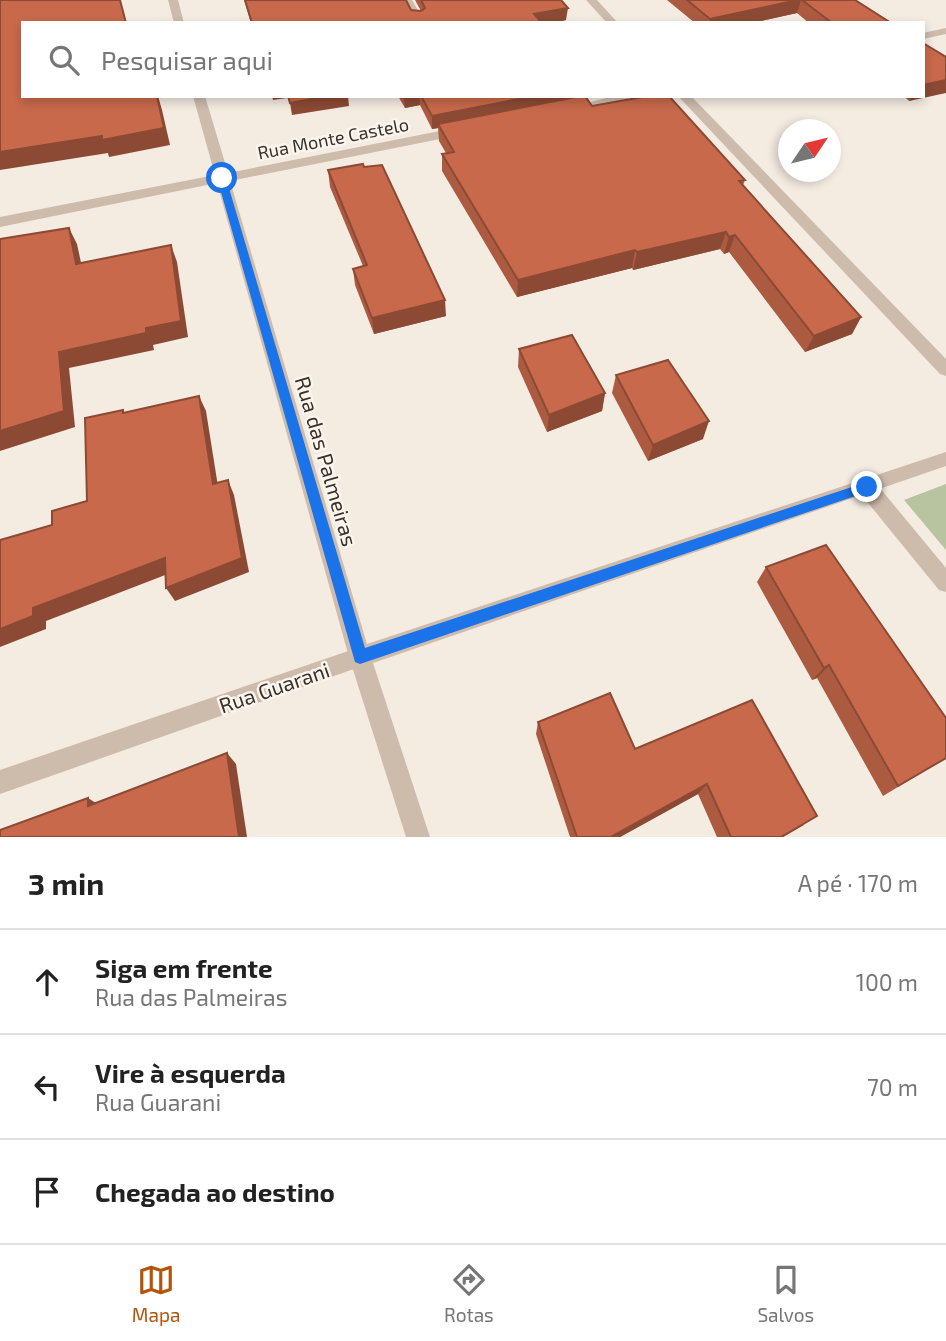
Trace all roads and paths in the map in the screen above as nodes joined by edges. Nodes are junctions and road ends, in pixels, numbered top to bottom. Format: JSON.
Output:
{"nodes":[{"id":1,"x":173,"y":0,"type":"edge"},
{"id":2,"x":407,"y":0,"type":"edge"},
{"id":3,"x":591,"y":0,"type":"edge"},
{"id":4,"x":418,"y":19,"type":"edge"},
{"id":5,"x":178,"y":21,"type":"edge"},
{"id":6,"x":611,"y":21,"type":"edge"},
{"id":7,"x":946,"y":31,"type":"edge"},
{"id":8,"x":925,"y":36,"type":"edge"},
{"id":9,"x":200,"y":98,"type":"edge"},
{"id":10,"x":622,"y":98,"type":"edge"},
{"id":11,"x":686,"y":98,"type":"edge"},
{"id":12,"x":550,"y":113,"type":"edge"},
{"id":13,"x":468,"y":129,"type":"edge"},
{"id":14,"x":222,"y":178,"type":"junction"},
{"id":15,"x":0,"y":222,"type":"edge"},
{"id":16,"x":946,"y":370,"type":"edge"},
{"id":17,"x":946,"y":459,"type":"edge"},
{"id":18,"x":867,"y":487,"type":"junction"},
{"id":19,"x":946,"y":583,"type":"edge"},
{"id":20,"x":360,"y":657,"type":"junction"},
{"id":21,"x":0,"y":782,"type":"edge"},
{"id":22,"x":418,"y":837,"type":"edge"}],
"edges":[{"from":1,"to":5,"type":"street"},
{"from":2,"to":4,"type":"street"},
{"from":3,"to":6,"type":"street"},
{"from":7,"to":8,"type":"street"},
{"from":9,"to":14,"type":"street","name":"Rua das Palmeiras"},
{"from":10,"to":12,"type":"street"},
{"from":11,"to":16,"type":"street"},
{"from":13,"to":14,"type":"street","name":"Rua Monte Castelo"},
{"from":14,"to":15,"type":"street","name":"Rua Monte Castelo"},
{"from":14,"to":20,"type":"street","name":"Rua das Palmeiras"},
{"from":17,"to":18,"type":"street","name":"Rua Guarani"},
{"from":18,"to":19,"type":"street"},
{"from":18,"to":20,"type":"street","name":"Rua Guarani"},
{"from":20,"to":21,"type":"street","name":"Rua Guarani"},
{"from":20,"to":22,"type":"street","name":"Rua das Palmeiras"}]}
